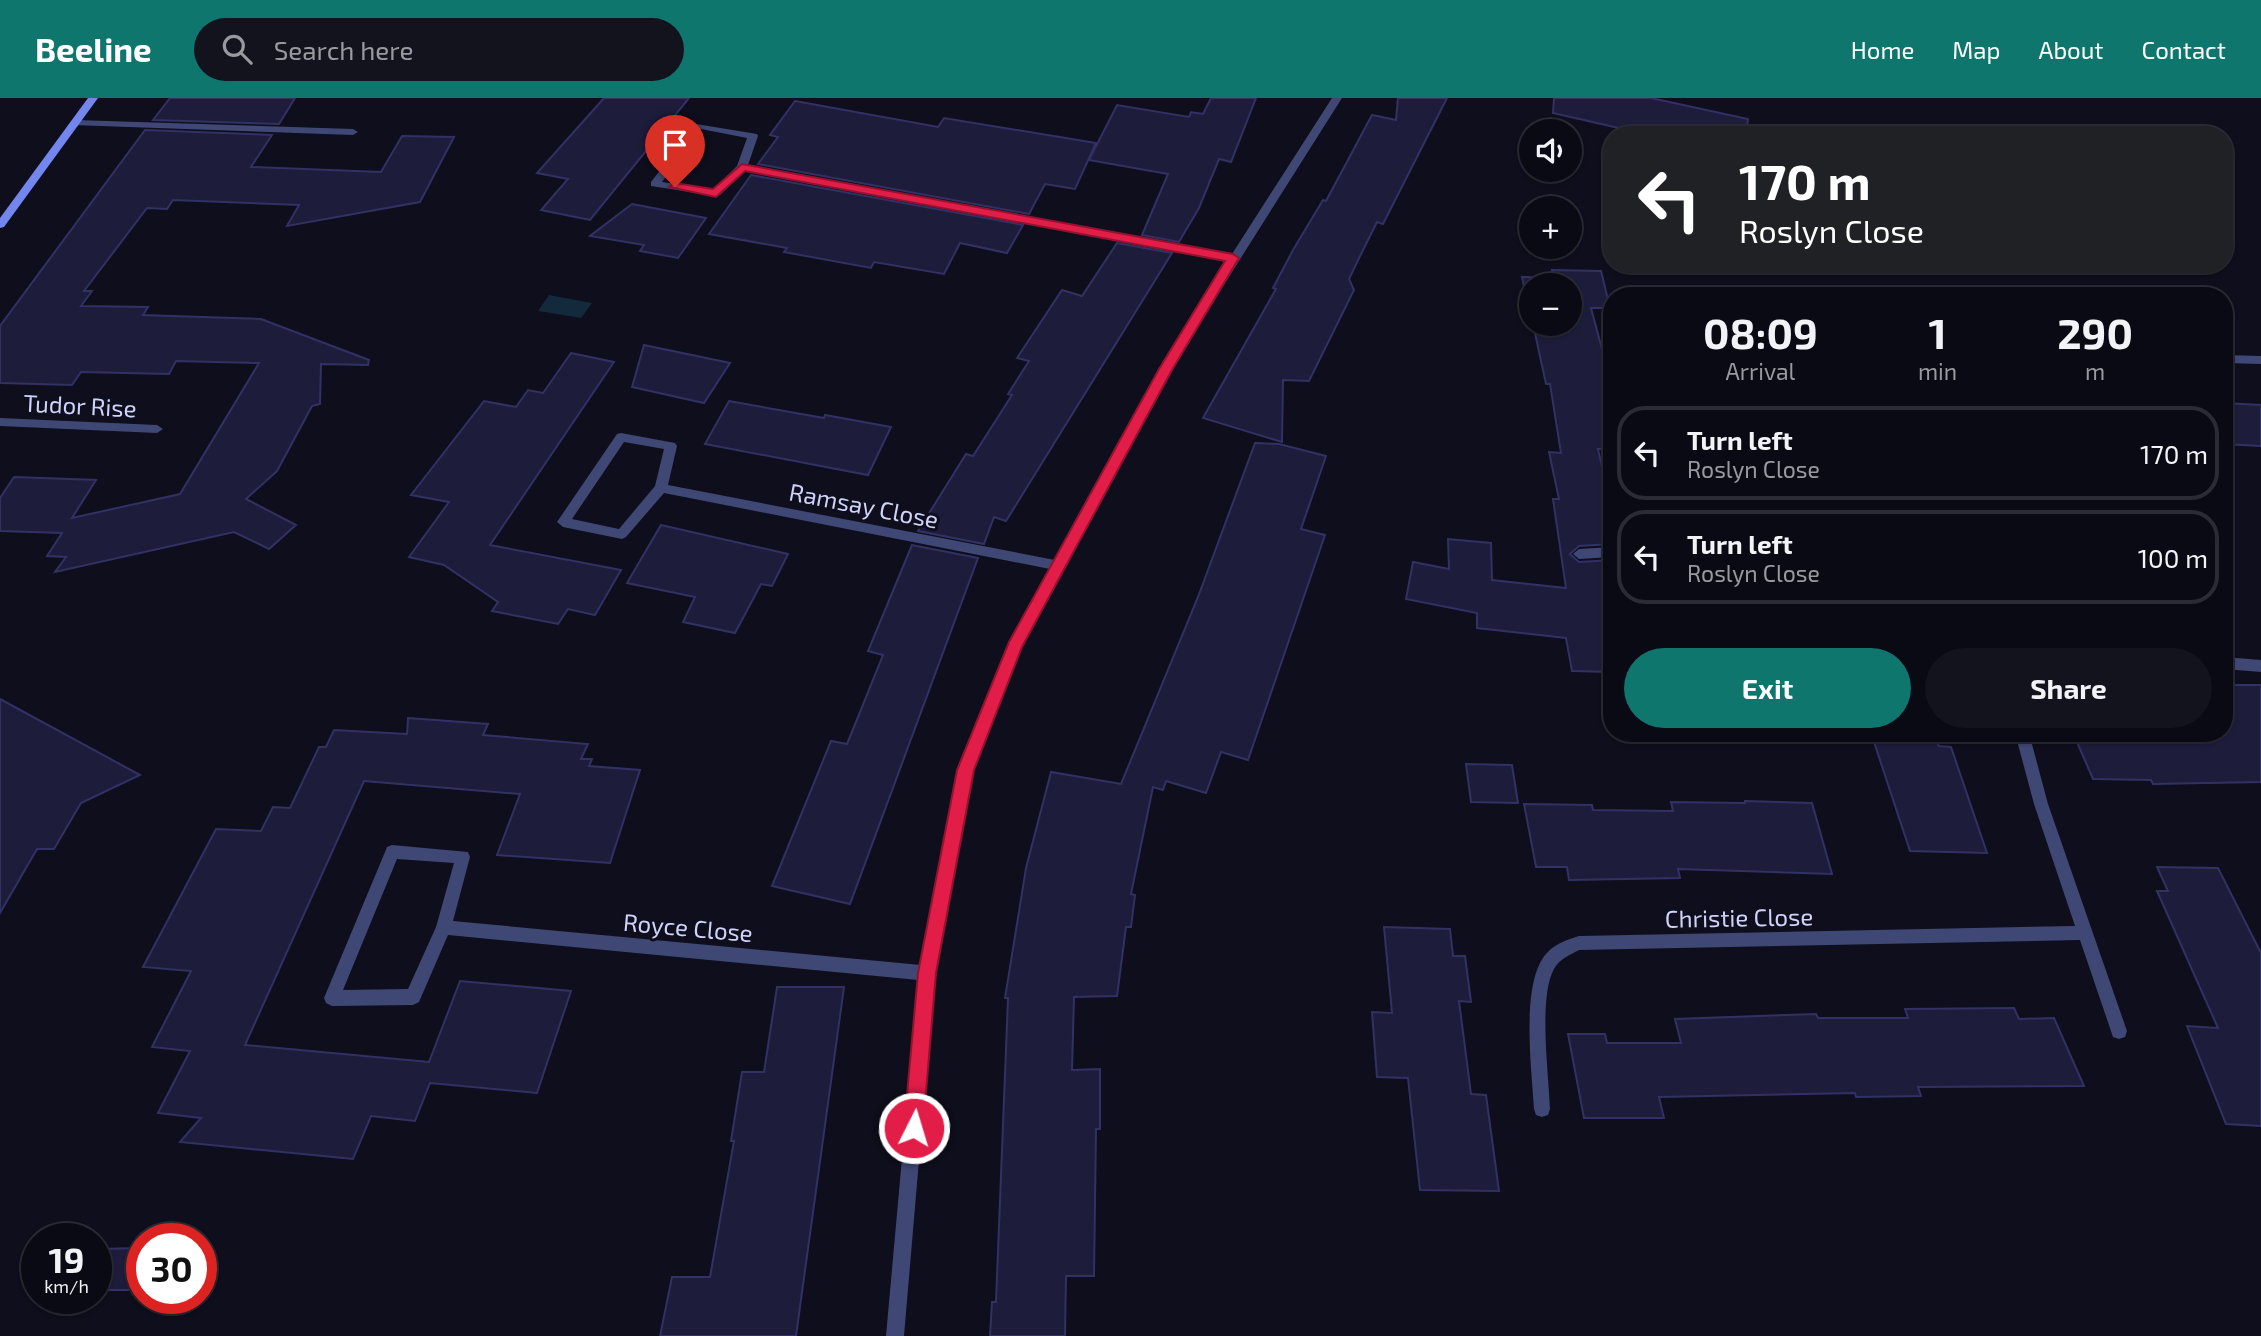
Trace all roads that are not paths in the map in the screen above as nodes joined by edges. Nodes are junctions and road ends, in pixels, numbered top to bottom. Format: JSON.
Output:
{"nodes":[{"id":1,"x":93,"y":98,"type":"edge"},
{"id":2,"x":1337,"y":98,"type":"edge"},
{"id":3,"x":75,"y":123,"type":"junction"},
{"id":4,"x":353,"y":132,"type":"dead end"},
{"id":5,"x":742,"y":167,"type":"junction"},
{"id":6,"x":0,"y":225,"type":"edge"},
{"id":7,"x":1233,"y":258,"type":"junction"},
{"id":8,"x":2233,"y":359,"type":"edge"},
{"id":9,"x":2261,"y":360,"type":"edge"},
{"id":10,"x":0,"y":422,"type":"edge"},
{"id":11,"x":157,"y":429,"type":"dead end"},
{"id":12,"x":661,"y":488,"type":"junction"},
{"id":13,"x":1603,"y":553,"type":"edge"},
{"id":14,"x":1579,"y":554,"type":"dead end"},
{"id":15,"x":1058,"y":566,"type":"junction"},
{"id":16,"x":2233,"y":664,"type":"edge"},
{"id":17,"x":2261,"y":666,"type":"edge"},
{"id":18,"x":2024,"y":742,"type":"edge"},
{"id":19,"x":444,"y":927,"type":"junction"},
{"id":20,"x":2084,"y":933,"type":"junction"},
{"id":21,"x":927,"y":973,"type":"junction"},
{"id":22,"x":2119,"y":1031,"type":"dead end"},
{"id":23,"x":1542,"y":1109,"type":"dead end"},
{"id":24,"x":895,"y":1336,"type":"edge"}],
"edges":[{"from":1,"to":3,"type":"street"},
{"from":2,"to":7,"type":"street"},
{"from":3,"to":4,"type":"street"},
{"from":3,"to":6,"type":"street"},
{"from":5,"to":5,"type":"street"},
{"from":5,"to":7,"type":"street"},
{"from":7,"to":15,"type":"street"},
{"from":8,"to":9,"type":"street"},
{"from":10,"to":11,"type":"street","name":"Tudor Rise"},
{"from":12,"to":12,"type":"street"},
{"from":12,"to":15,"type":"street","name":"Ramsay Close"},
{"from":13,"to":14,"type":"street"},
{"from":15,"to":21,"type":"street"},
{"from":16,"to":17,"type":"street"},
{"from":18,"to":20,"type":"street"},
{"from":19,"to":19,"type":"street"},
{"from":19,"to":21,"type":"street","name":"Royce Close"},
{"from":20,"to":22,"type":"street"},
{"from":20,"to":23,"type":"street","name":"Christie Close"},
{"from":21,"to":24,"type":"street"}]}
